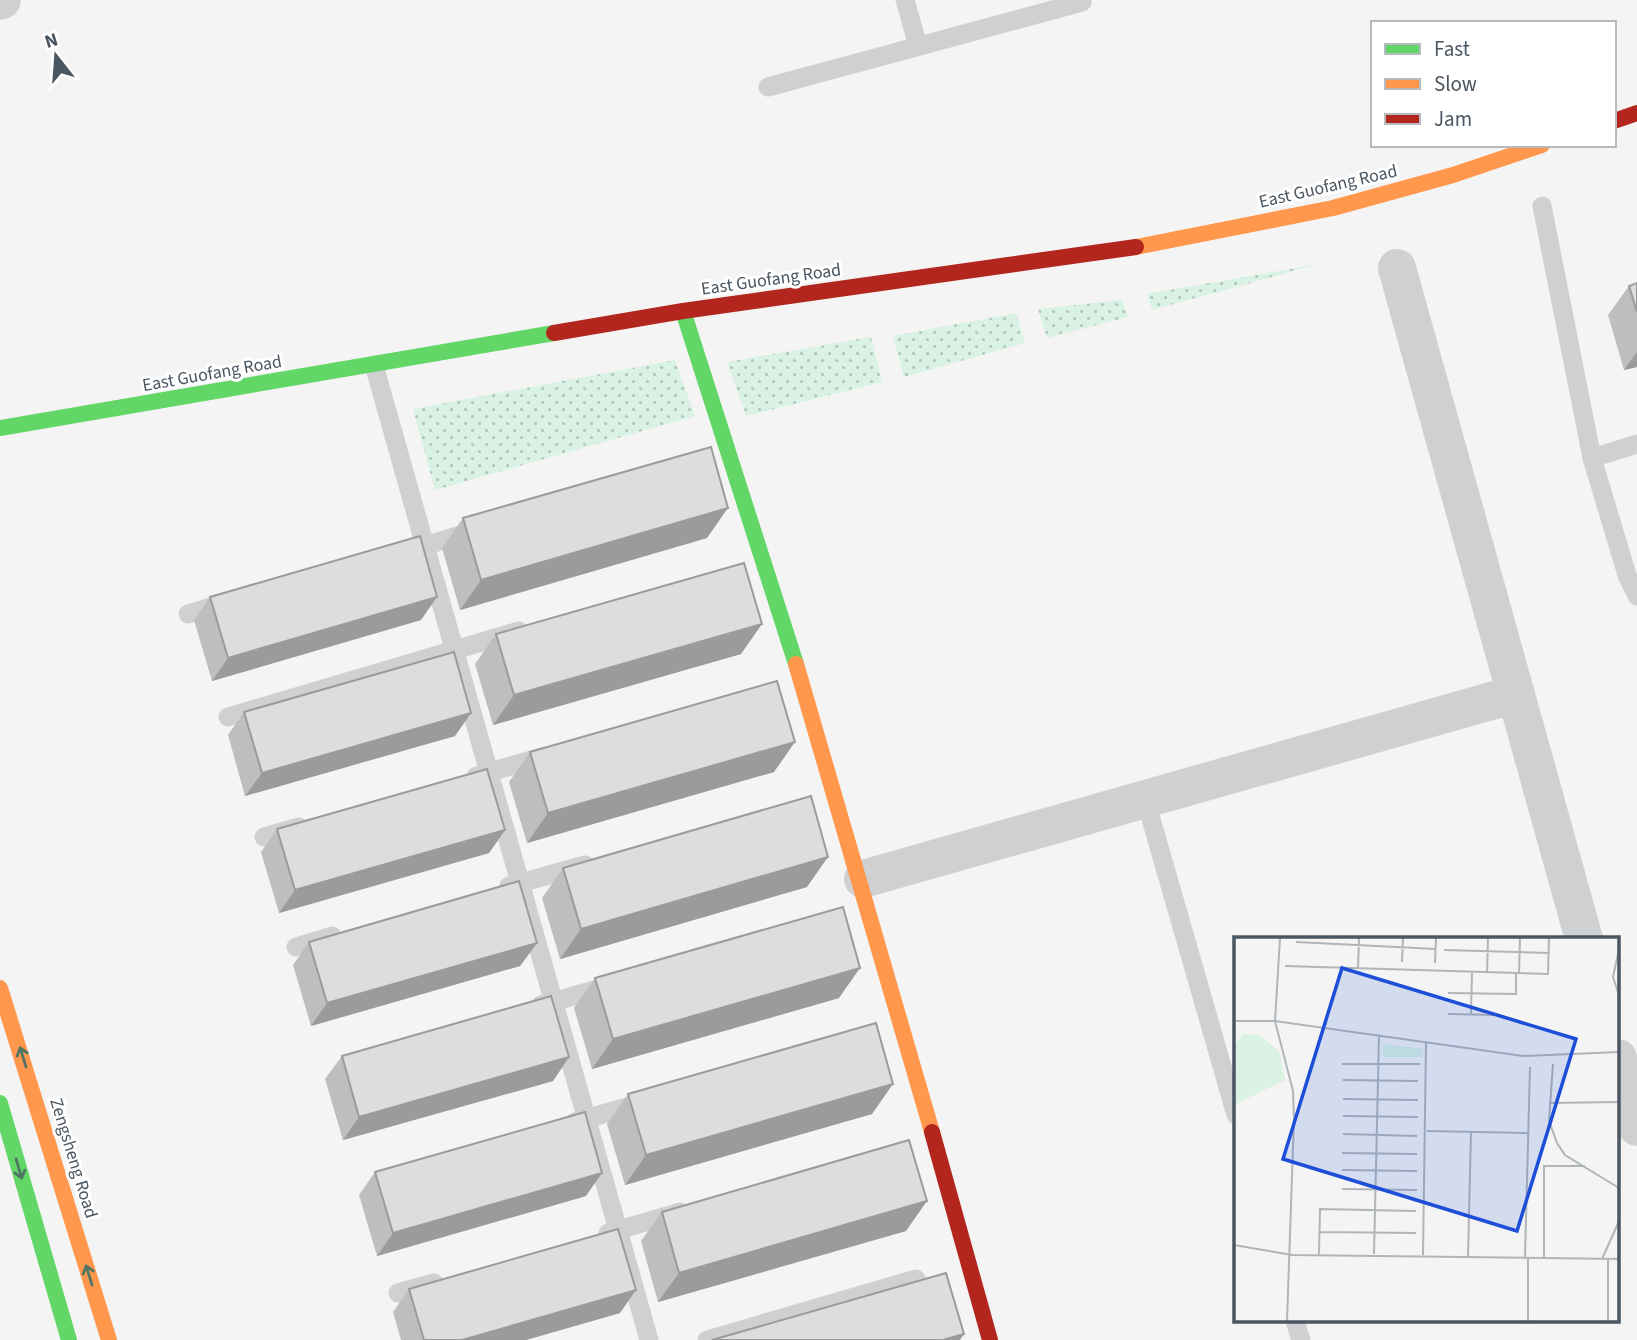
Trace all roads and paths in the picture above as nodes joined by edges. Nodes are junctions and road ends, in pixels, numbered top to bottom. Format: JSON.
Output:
{"nodes":[{"id":1,"x":905,"y":0,"type":"edge"},
{"id":2,"x":1082,"y":2,"type":"dead end"},
{"id":3,"x":918,"y":46,"type":"junction"},
{"id":4,"x":768,"y":87,"type":"dead end"},
{"id":5,"x":1637,"y":113,"type":"edge"},
{"id":6,"x":1616,"y":120,"type":"edge"},
{"id":7,"x":1536,"y":147,"type":"edge"},
{"id":8,"x":1542,"y":206,"type":"dead end"},
{"id":9,"x":1397,"y":268,"type":"dead end"},
{"id":10,"x":683,"y":311,"type":"junction"},
{"id":11,"x":374,"y":365,"type":"junction"},
{"id":12,"x":0,"y":428,"type":"edge"},
{"id":13,"x":1637,"y":444,"type":"edge"},
{"id":14,"x":1592,"y":458,"type":"junction"},
{"id":15,"x":491,"y":526,"type":"edge"},
{"id":16,"x":425,"y":546,"type":"junction"},
{"id":17,"x":398,"y":553,"type":"edge"},
{"id":18,"x":1637,"y":596,"type":"edge"},
{"id":19,"x":241,"y":599,"type":"edge"},
{"id":20,"x":188,"y":614,"type":"dead end"},
{"id":21,"x":544,"y":623,"type":"edge"},
{"id":22,"x":454,"y":650,"type":"junction"},
{"id":23,"x":1516,"y":694,"type":"junction"},
{"id":24,"x":228,"y":717,"type":"dead end"},
{"id":25,"x":566,"y":750,"type":"edge"},
{"id":26,"x":489,"y":772,"type":"junction"},
{"id":27,"x":462,"y":780,"type":"edge"},
{"id":28,"x":1145,"y":798,"type":"junction"},
{"id":29,"x":317,"y":822,"type":"edge"},
{"id":30,"x":264,"y":837,"type":"dead end"},
{"id":31,"x":598,"y":861,"type":"edge"},
{"id":32,"x":863,"y":879,"type":"junction"},
{"id":33,"x":520,"y":883,"type":"junction"},
{"id":34,"x":494,"y":891,"type":"edge"},
{"id":35,"x":349,"y":932,"type":"edge"},
{"id":36,"x":1583,"y":937,"type":"edge"},
{"id":37,"x":296,"y":947,"type":"dead end"},
{"id":38,"x":632,"y":980,"type":"edge"},
{"id":39,"x":0,"y":988,"type":"edge"},
{"id":40,"x":554,"y":1002,"type":"junction"},
{"id":41,"x":527,"y":1009,"type":"edge"},
{"id":42,"x":1620,"y":1065,"type":"edge"},
{"id":43,"x":665,"y":1096,"type":"edge"},
{"id":44,"x":0,"y":1103,"type":"edge"},
{"id":45,"x":1234,"y":1108,"type":"edge"},
{"id":46,"x":587,"y":1119,"type":"junction"},
{"id":47,"x":561,"y":1126,"type":"edge"},
{"id":48,"x":1637,"y":1127,"type":"edge"},
{"id":49,"x":696,"y":1207,"type":"edge"},
{"id":50,"x":618,"y":1230,"type":"junction"},
{"id":51,"x":592,"y":1237,"type":"edge"},
{"id":52,"x":450,"y":1278,"type":"edge"},
{"id":53,"x":916,"y":1279,"type":"edge"},
{"id":54,"x":398,"y":1293,"type":"dead end"},
{"id":55,"x":1295,"y":1322,"type":"edge"},
{"id":56,"x":69,"y":1340,"type":"edge"},
{"id":57,"x":109,"y":1340,"type":"edge"},
{"id":58,"x":649,"y":1340,"type":"edge"},
{"id":59,"x":707,"y":1340,"type":"edge"},
{"id":60,"x":990,"y":1340,"type":"edge"},
{"id":61,"x":1301,"y":1340,"type":"edge"}],
"edges":[{"from":1,"to":3,"type":"lane"},
{"from":2,"to":3,"type":"lane"},
{"from":3,"to":4,"type":"lane"},
{"from":5,"to":6,"type":"street"},
{"from":7,"to":10,"type":"street","name":"East Guofang Road"},
{"from":8,"to":14,"type":"lane"},
{"from":9,"to":23,"type":"street"},
{"from":10,"to":11,"type":"street","name":"East Guofang Road"},
{"from":10,"to":32,"type":"street"},
{"from":11,"to":12,"type":"street","name":"East Guofang Road"},
{"from":11,"to":16,"type":"lane"},
{"from":13,"to":14,"type":"lane"},
{"from":14,"to":18,"type":"lane"},
{"from":15,"to":16,"type":"lane"},
{"from":16,"to":17,"type":"lane"},
{"from":16,"to":22,"type":"lane"},
{"from":19,"to":20,"type":"lane"},
{"from":21,"to":22,"type":"lane"},
{"from":22,"to":24,"type":"lane"},
{"from":22,"to":26,"type":"lane"},
{"from":23,"to":28,"type":"street"},
{"from":23,"to":36,"type":"street"},
{"from":25,"to":26,"type":"lane"},
{"from":26,"to":27,"type":"lane"},
{"from":26,"to":33,"type":"lane"},
{"from":28,"to":32,"type":"street"},
{"from":28,"to":45,"type":"lane"},
{"from":29,"to":30,"type":"lane"},
{"from":31,"to":33,"type":"lane"},
{"from":32,"to":60,"type":"street"},
{"from":33,"to":34,"type":"lane"},
{"from":33,"to":40,"type":"lane"},
{"from":35,"to":37,"type":"lane"},
{"from":38,"to":40,"type":"lane"},
{"from":57,"to":39,"type":"street","name":"Zengsheng Road","one_way":true},
{"from":40,"to":41,"type":"lane"},
{"from":40,"to":46,"type":"lane"},
{"from":42,"to":48,"type":"street"},
{"from":43,"to":46,"type":"lane"},
{"from":44,"to":56,"type":"street","one_way":true},
{"from":46,"to":47,"type":"lane"},
{"from":46,"to":50,"type":"lane"},
{"from":49,"to":50,"type":"lane"},
{"from":50,"to":51,"type":"lane"},
{"from":50,"to":58,"type":"lane"},
{"from":52,"to":54,"type":"lane"},
{"from":53,"to":59,"type":"lane"},
{"from":55,"to":61,"type":"lane"}]}
